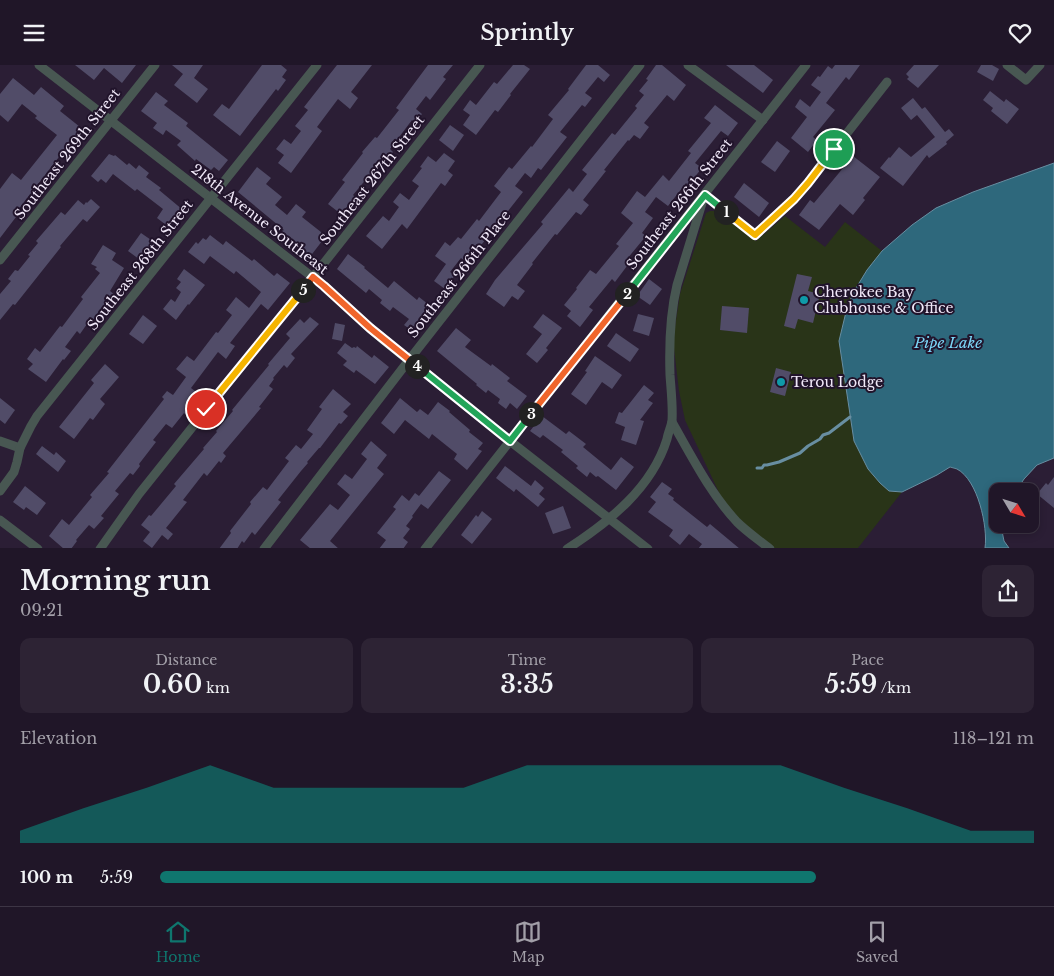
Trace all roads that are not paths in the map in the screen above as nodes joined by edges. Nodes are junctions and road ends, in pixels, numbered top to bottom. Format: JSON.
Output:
{"nodes":[{"id":1,"x":39,"y":65,"type":"edge"},
{"id":2,"x":155,"y":65,"type":"edge"},
{"id":3,"x":318,"y":65,"type":"edge"},
{"id":4,"x":480,"y":65,"type":"edge"},
{"id":5,"x":640,"y":65,"type":"edge"},
{"id":6,"x":688,"y":65,"type":"edge"},
{"id":7,"x":806,"y":65,"type":"edge"},
{"id":8,"x":1007,"y":65,"type":"edge"},
{"id":9,"x":1040,"y":65,"type":"edge"},
{"id":10,"x":887,"y":82,"type":"dead end"},
{"id":11,"x":111,"y":121,"type":"junction"},
{"id":12,"x":763,"y":121,"type":"junction"},
{"id":13,"x":705,"y":195,"type":"junction"},
{"id":14,"x":211,"y":198,"type":"junction"},
{"id":15,"x":0,"y":261,"type":"edge"},
{"id":16,"x":313,"y":277,"type":"junction"},
{"id":17,"x":409,"y":360,"type":"junction"},
{"id":18,"x":672,"y":423,"type":"junction"},
{"id":19,"x":0,"y":441,"type":"edge"},
{"id":20,"x":510,"y":441,"type":"junction"},
{"id":21,"x":20,"y":448,"type":"junction"},
{"id":22,"x":0,"y":491,"type":"edge"},
{"id":23,"x":609,"y":518,"type":"junction"},
{"id":24,"x":0,"y":520,"type":"edge"},
{"id":25,"x":37,"y":548,"type":"edge"},
{"id":26,"x":101,"y":548,"type":"edge"},
{"id":27,"x":265,"y":548,"type":"edge"},
{"id":28,"x":426,"y":548,"type":"edge"},
{"id":29,"x":568,"y":548,"type":"edge"},
{"id":30,"x":647,"y":548,"type":"edge"},
{"id":31,"x":769,"y":548,"type":"edge"}],
"edges":[{"from":1,"to":11,"type":"street","name":"218th Avenue Southeast"},
{"from":2,"to":11,"type":"street","name":"Southeast 269th Street"},
{"from":3,"to":14,"type":"street","name":"Southeast 268th Street"},
{"from":4,"to":16,"type":"street","name":"Southeast 267th Street"},
{"from":5,"to":17,"type":"street","name":"Southeast 266th Place"},
{"from":6,"to":12,"type":"street"},
{"from":7,"to":12,"type":"street","name":"Southeast 266th Street"},
{"from":8,"to":9,"type":"street"},
{"from":10,"to":13,"type":"street"},
{"from":11,"to":14,"type":"street","name":"218th Avenue Southeast"},
{"from":11,"to":15,"type":"street","name":"Southeast 269th Street"},
{"from":12,"to":13,"type":"street","name":"Southeast 266th Street"},
{"from":13,"to":18,"type":"street"},
{"from":13,"to":20,"type":"street","name":"Southeast 266th Street"},
{"from":14,"to":16,"type":"street","name":"218th Avenue Southeast"},
{"from":14,"to":21,"type":"street","name":"Southeast 268th Street"},
{"from":16,"to":17,"type":"street","name":"218th Avenue Southeast"},
{"from":16,"to":26,"type":"street","name":"Southeast 267th Street"},
{"from":17,"to":20,"type":"street","name":"218th Avenue Southeast"},
{"from":17,"to":27,"type":"street","name":"Southeast 266th Place"},
{"from":18,"to":23,"type":"street"},
{"from":18,"to":31,"type":"street"},
{"from":19,"to":21,"type":"street"},
{"from":20,"to":23,"type":"street","name":"218th Avenue Southeast"},
{"from":20,"to":28,"type":"street","name":"Southeast 266th Street"},
{"from":21,"to":22,"type":"street","name":"Southeast 268th Street"},
{"from":23,"to":29,"type":"street"},
{"from":23,"to":30,"type":"street","name":"218th Avenue Southeast"},
{"from":24,"to":25,"type":"street"}]}
